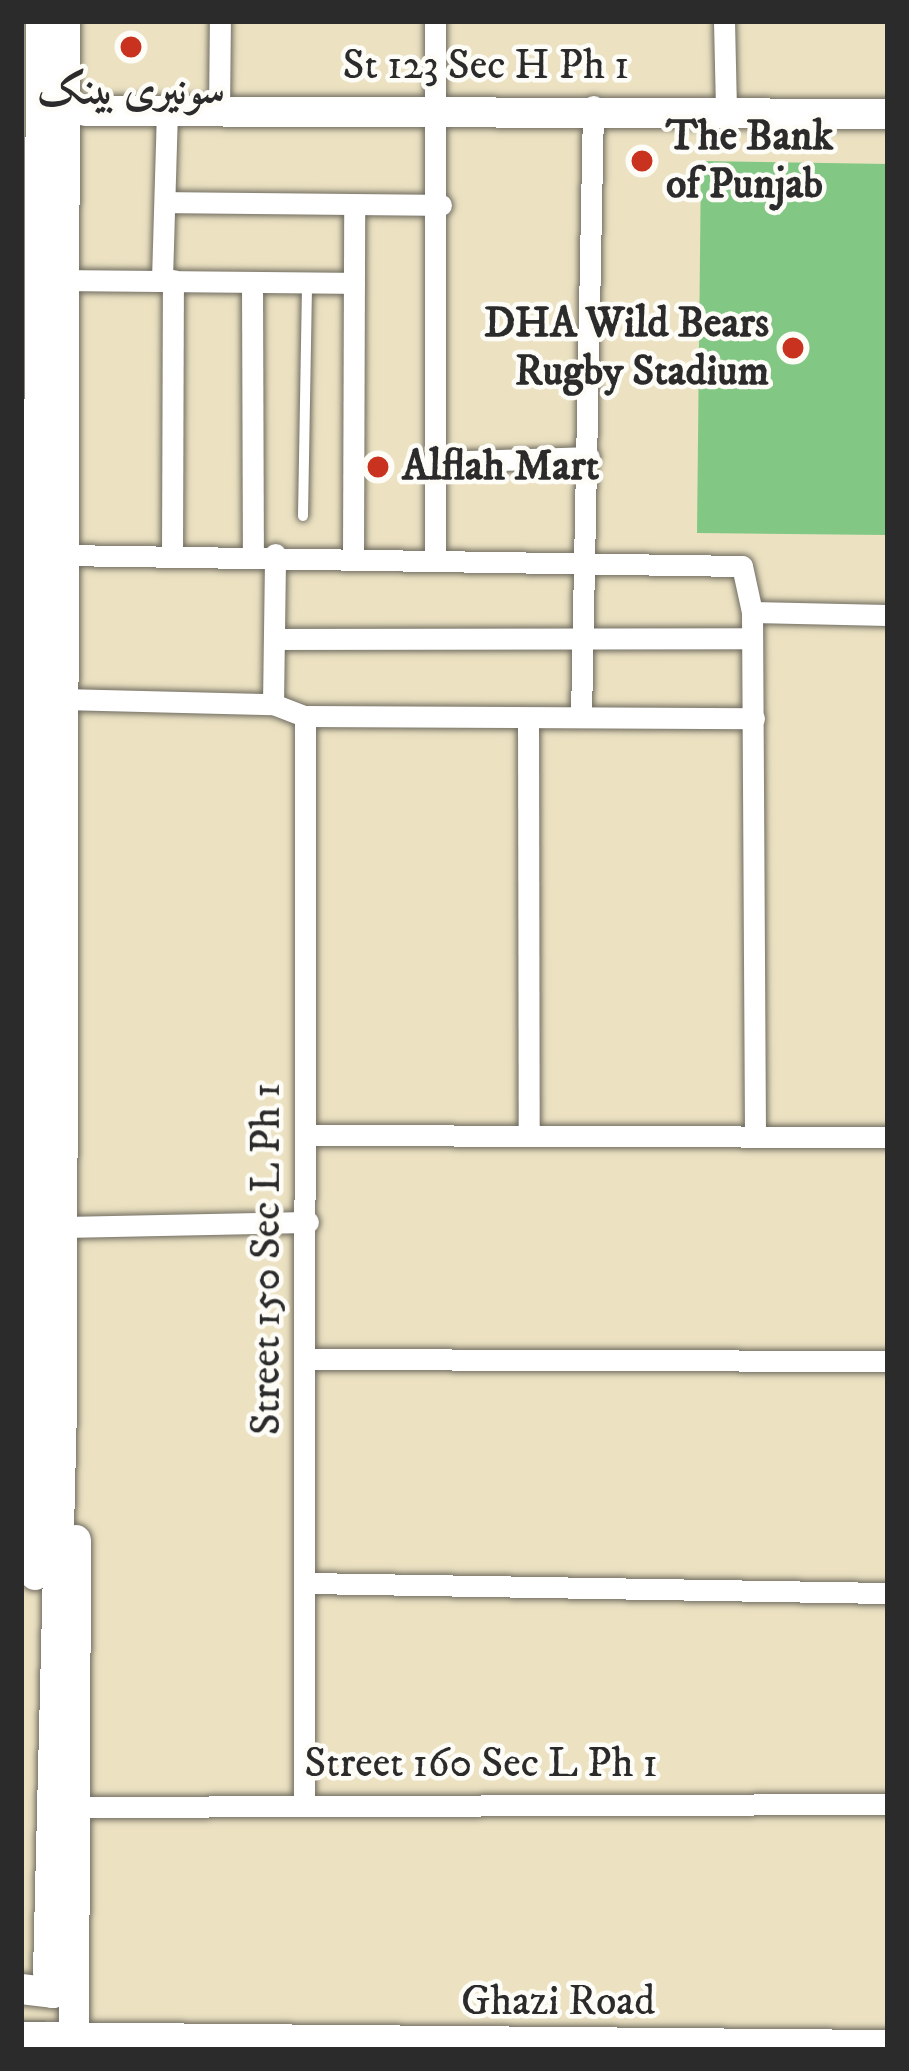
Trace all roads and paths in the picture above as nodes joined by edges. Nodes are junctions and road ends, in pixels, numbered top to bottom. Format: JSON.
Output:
{"nodes":[{"id":1,"x":41,"y":21,"type":"edge"},
{"id":2,"x":64,"y":21,"type":"edge"},
{"id":3,"x":84,"y":21,"type":"edge"},
{"id":4,"x":220,"y":21,"type":"edge"},
{"id":5,"x":435,"y":21,"type":"edge"},
{"id":6,"x":724,"y":21,"type":"edge"},
{"id":7,"x":438,"y":106,"type":"junction"},
{"id":8,"x":593,"y":106,"type":"junction"},
{"id":9,"x":726,"y":109,"type":"junction"},
{"id":10,"x":219,"y":110,"type":"junction"},
{"id":11,"x":85,"y":111,"type":"junction"},
{"id":12,"x":167,"y":111,"type":"junction"},
{"id":13,"x":888,"y":113,"type":"edge"},
{"id":14,"x":166,"y":202,"type":"junction"},
{"id":15,"x":354,"y":205,"type":"junction"},
{"id":16,"x":441,"y":205,"type":"junction"},
{"id":17,"x":49,"y":252,"type":"edge"},
{"id":18,"x":167,"y":279,"type":"junction"},
{"id":19,"x":354,"y":283,"type":"junction"},
{"id":20,"x":252,"y":284,"type":"junction"},
{"id":21,"x":307,"y":285,"type":"junction"},
{"id":22,"x":589,"y":457,"type":"junction"},
{"id":23,"x":441,"y":462,"type":"junction"},
{"id":24,"x":303,"y":516,"type":"dead end"},
{"id":25,"x":63,"y":554,"type":"junction"},
{"id":26,"x":172,"y":554,"type":"junction"},
{"id":27,"x":264,"y":554,"type":"junction"},
{"id":28,"x":353,"y":554,"type":"junction"},
{"id":29,"x":435,"y":558,"type":"junction"},
{"id":30,"x":587,"y":560,"type":"junction"},
{"id":31,"x":752,"y":612,"type":"junction"},
{"id":32,"x":888,"y":614,"type":"edge"},
{"id":33,"x":752,"y":638,"type":"junction"},
{"id":34,"x":274,"y":639,"type":"junction"},
{"id":35,"x":588,"y":640,"type":"junction"},
{"id":36,"x":62,"y":699,"type":"junction"},
{"id":37,"x":273,"y":704,"type":"junction"},
{"id":38,"x":305,"y":716,"type":"junction"},
{"id":39,"x":528,"y":718,"type":"junction"},
{"id":40,"x":581,"y":718,"type":"junction"},
{"id":41,"x":754,"y":718,"type":"junction"},
{"id":42,"x":29,"y":1034,"type":"edge"},
{"id":43,"x":29,"y":1120,"type":"edge"},
{"id":44,"x":529,"y":1131,"type":"junction"},
{"id":45,"x":755,"y":1134,"type":"junction"},
{"id":46,"x":308,"y":1135,"type":"junction"},
{"id":47,"x":888,"y":1137,"type":"edge"},
{"id":48,"x":308,"y":1222,"type":"junction"},
{"id":49,"x":62,"y":1227,"type":"junction"},
{"id":50,"x":305,"y":1358,"type":"junction"},
{"id":51,"x":888,"y":1361,"type":"edge"},
{"id":52,"x":47,"y":1406,"type":"junction"},
{"id":53,"x":21,"y":1456,"type":"edge"},
{"id":54,"x":307,"y":1583,"type":"junction"},
{"id":55,"x":888,"y":1593,"type":"edge"},
{"id":56,"x":304,"y":1803,"type":"junction"},
{"id":57,"x":888,"y":1804,"type":"edge"},
{"id":58,"x":74,"y":1807,"type":"junction"},
{"id":59,"x":44,"y":1978,"type":"edge"},
{"id":60,"x":21,"y":2037,"type":"edge"},
{"id":61,"x":74,"y":2044,"type":"edge"},
{"id":62,"x":888,"y":2045,"type":"edge"},
{"id":63,"x":220,"y":2047,"type":"edge"},
{"id":64,"x":748,"y":2047,"type":"edge"}],
"edges":[{"from":1,"to":17,"type":"main road"},
{"from":2,"to":17,"type":"main road"},
{"from":3,"to":11,"type":"main road"},
{"from":4,"to":10,"type":"street"},
{"from":5,"to":7,"type":"street"},
{"from":6,"to":9,"type":"street"},
{"from":7,"to":8,"type":"main road","name":"St 123 Sec H Ph 1"},
{"from":7,"to":10,"type":"main road","name":"St 123 Sec H Ph 1"},
{"from":7,"to":16,"type":"street"},
{"from":8,"to":9,"type":"main road","name":"St 123 Sec H Ph 1"},
{"from":8,"to":22,"type":"street"},
{"from":9,"to":13,"type":"main road","name":"St 123 Sec H Ph 1"},
{"from":10,"to":12,"type":"main road","name":"St 123 Sec H Ph 1"},
{"from":11,"to":12,"type":"main road","name":"St 123 Sec H Ph 1"},
{"from":11,"to":17,"type":"main road"},
{"from":12,"to":14,"type":"street"},
{"from":14,"to":15,"type":"street"},
{"from":14,"to":18,"type":"street"},
{"from":15,"to":16,"type":"street"},
{"from":15,"to":19,"type":"street"},
{"from":16,"to":23,"type":"street"},
{"from":17,"to":18,"type":"street"},
{"from":17,"to":25,"type":"main road"},
{"from":17,"to":42,"type":"main road"},
{"from":18,"to":20,"type":"street"},
{"from":18,"to":26,"type":"street"},
{"from":19,"to":21,"type":"street"},
{"from":19,"to":28,"type":"street"},
{"from":20,"to":21,"type":"street"},
{"from":20,"to":27,"type":"street"},
{"from":21,"to":24,"type":"lane"},
{"from":22,"to":23,"type":"street"},
{"from":22,"to":30,"type":"street"},
{"from":23,"to":29,"type":"street"},
{"from":25,"to":26,"type":"street"},
{"from":25,"to":36,"type":"main road"},
{"from":26,"to":27,"type":"street"},
{"from":27,"to":28,"type":"street"},
{"from":27,"to":34,"type":"street"},
{"from":28,"to":29,"type":"street"},
{"from":29,"to":30,"type":"street"},
{"from":30,"to":31,"type":"street"},
{"from":30,"to":35,"type":"street"},
{"from":31,"to":32,"type":"street"},
{"from":31,"to":33,"type":"street"},
{"from":33,"to":35,"type":"street"},
{"from":33,"to":41,"type":"street"},
{"from":34,"to":35,"type":"street"},
{"from":34,"to":37,"type":"street"},
{"from":35,"to":40,"type":"street"},
{"from":36,"to":37,"type":"street"},
{"from":36,"to":49,"type":"main road"},
{"from":37,"to":38,"type":"street"},
{"from":38,"to":39,"type":"street"},
{"from":38,"to":46,"type":"street","name":"Street 150 Sec L Ph 1"},
{"from":39,"to":40,"type":"street"},
{"from":39,"to":44,"type":"street"},
{"from":40,"to":41,"type":"street"},
{"from":41,"to":45,"type":"street"},
{"from":42,"to":43,"type":"main road"},
{"from":43,"to":52,"type":"main road"},
{"from":44,"to":45,"type":"street"},
{"from":44,"to":46,"type":"street"},
{"from":45,"to":47,"type":"street"},
{"from":46,"to":48,"type":"street","name":"Street 150 Sec L Ph 1"},
{"from":48,"to":49,"type":"street"},
{"from":48,"to":50,"type":"street","name":"Street 150 Sec L Ph 1"},
{"from":49,"to":52,"type":"main road"},
{"from":50,"to":51,"type":"street"},
{"from":50,"to":54,"type":"street","name":"Street 150 Sec L Ph 1"},
{"from":52,"to":53,"type":"main road"},
{"from":52,"to":58,"type":"main road"},
{"from":52,"to":59,"type":"main road"},
{"from":54,"to":55,"type":"street"},
{"from":54,"to":56,"type":"street","name":"Street 150 Sec L Ph 1"},
{"from":56,"to":57,"type":"street","name":"Street 160 Sec L Ph 1"},
{"from":56,"to":58,"type":"street","name":"Street 160 Sec L Ph 1"},
{"from":58,"to":59,"type":"main road"},
{"from":59,"to":61,"type":"main road"},
{"from":60,"to":61,"type":"main road","name":"Ghazi Road"},
{"from":61,"to":63,"type":"main road","name":"Ghazi Road"},
{"from":62,"to":64,"type":"main road","name":"Ghazi Road"},
{"from":63,"to":64,"type":"main road","name":"Ghazi Road"}]}
